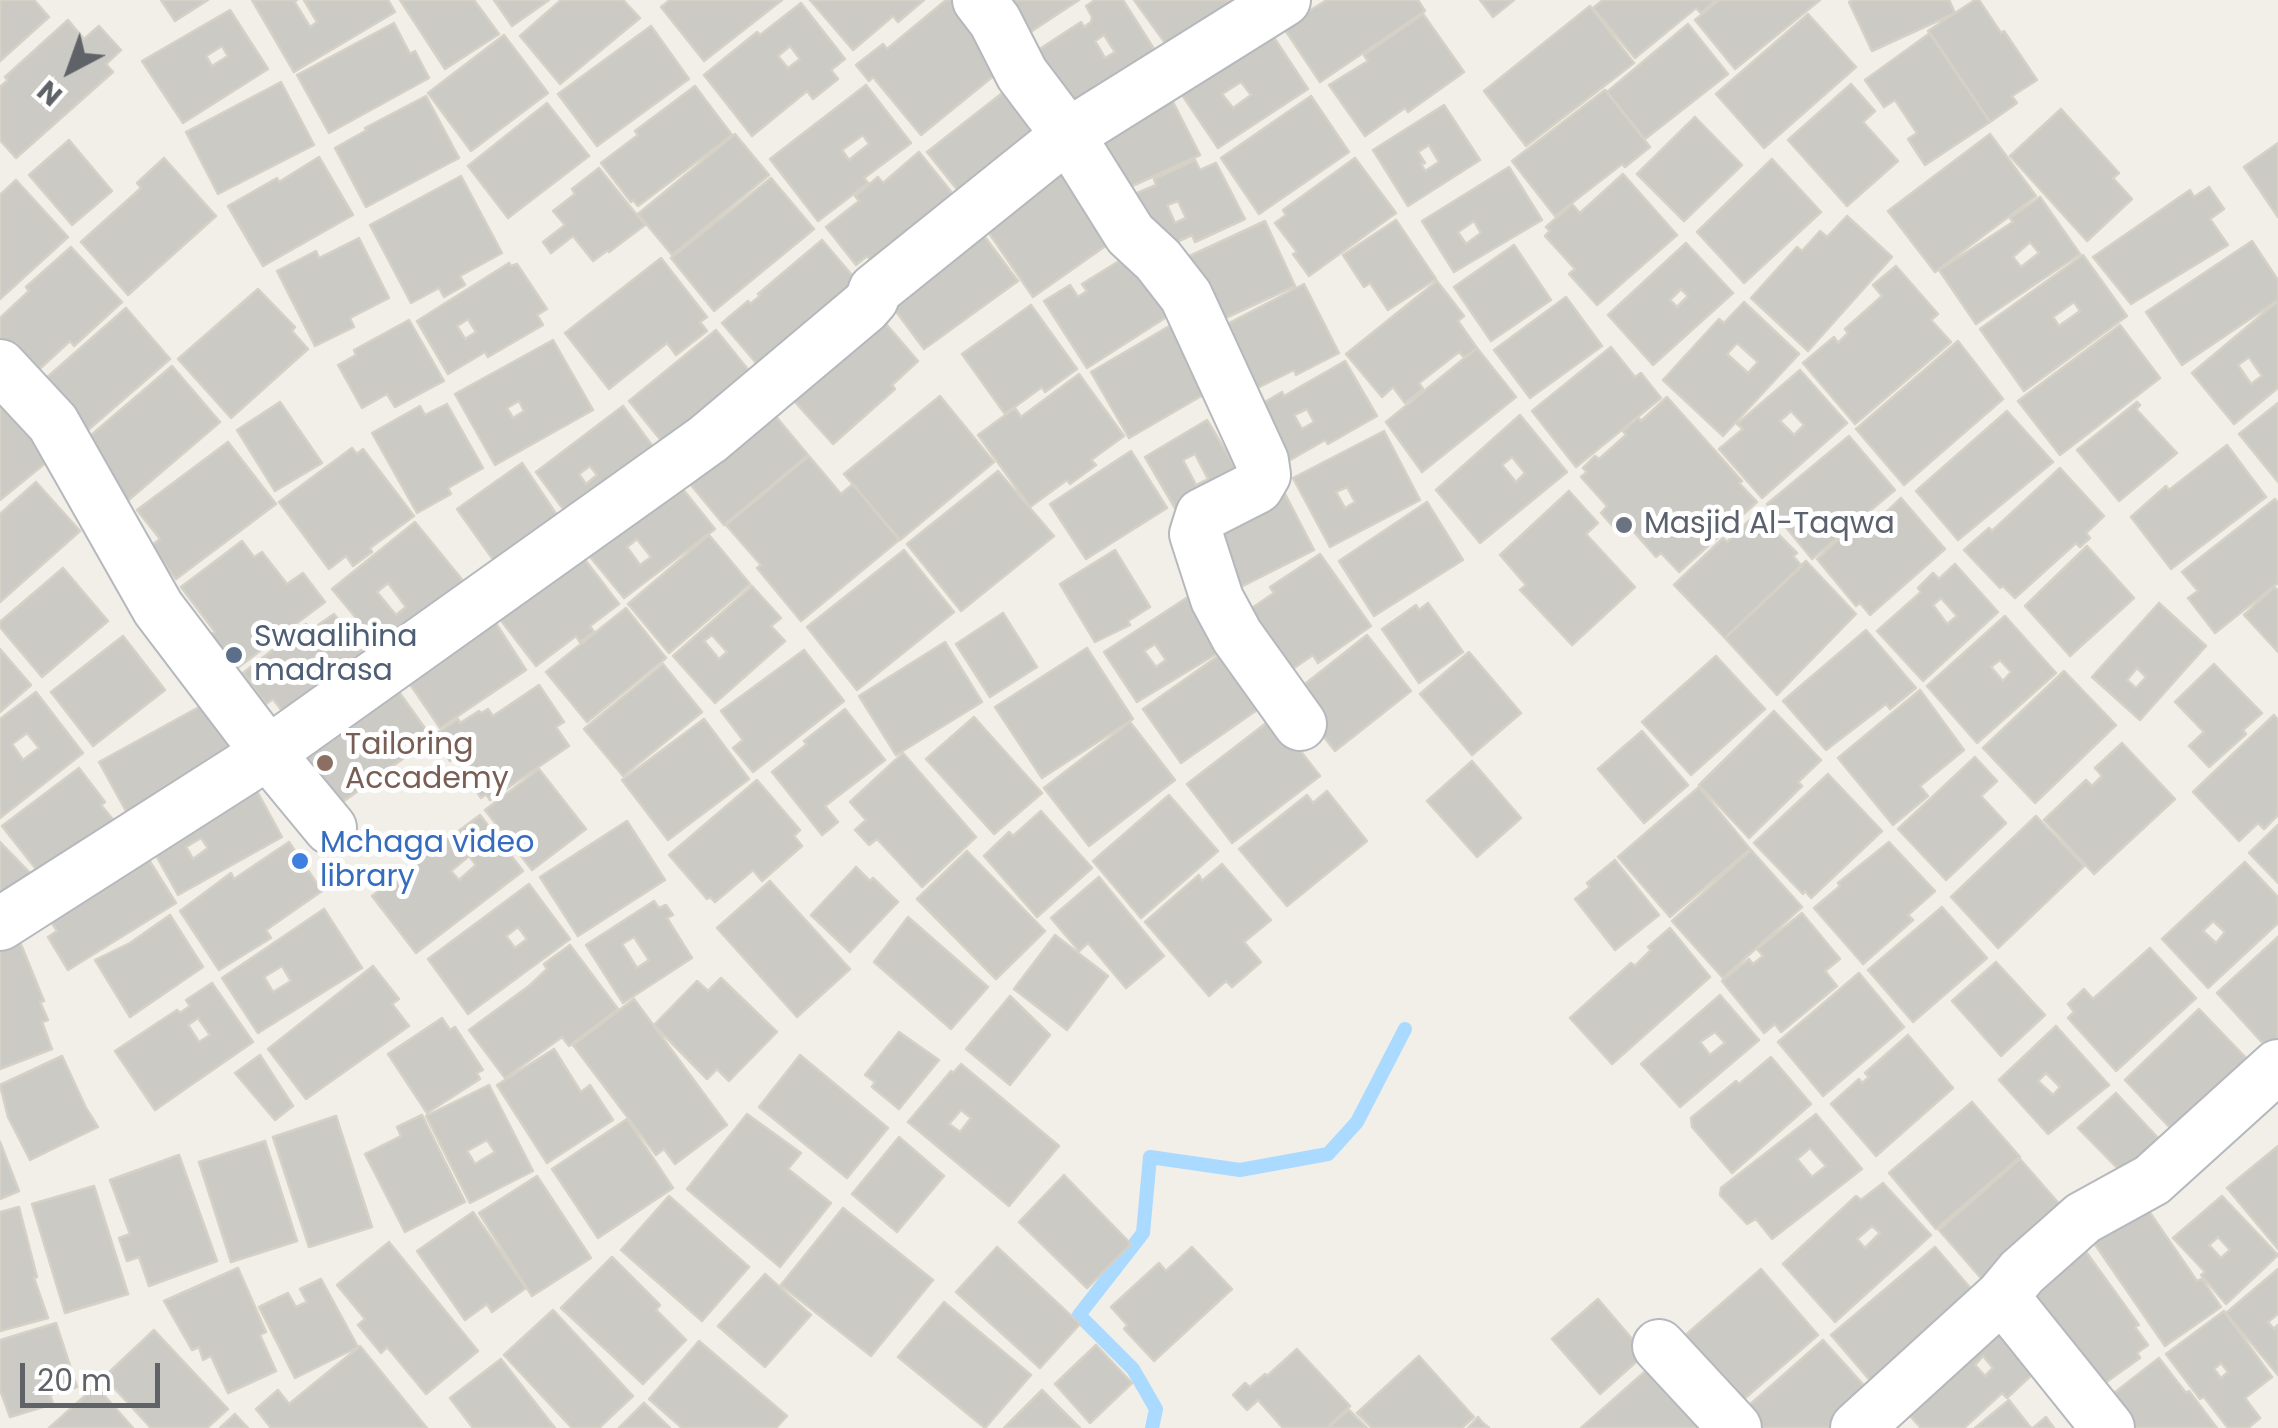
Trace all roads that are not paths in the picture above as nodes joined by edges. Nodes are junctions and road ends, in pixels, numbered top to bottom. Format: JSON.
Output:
{"nodes":[{"id":1,"x":980,"y":0,"type":"edge"},
{"id":2,"x":1284,"y":0,"type":"edge"},
{"id":3,"x":1068,"y":135,"type":"junction"},
{"id":4,"x":0,"y":366,"type":"edge"},
{"id":5,"x":1300,"y":724,"type":"dead end"},
{"id":6,"x":268,"y":754,"type":"junction"},
{"id":7,"x":330,"y":828,"type":"dead end"},
{"id":8,"x":0,"y":924,"type":"edge"},
{"id":9,"x":2278,"y":1066,"type":"edge"},
{"id":10,"x":2002,"y":1296,"type":"junction"},
{"id":11,"x":1659,"y":1346,"type":"dead end"},
{"id":12,"x":1735,"y":1428,"type":"edge"},
{"id":13,"x":1857,"y":1428,"type":"edge"},
{"id":14,"x":2108,"y":1428,"type":"edge"}],
"edges":[{"from":1,"to":3,"type":"street"},
{"from":2,"to":3,"type":"street"},
{"from":3,"to":5,"type":"street"},
{"from":3,"to":6,"type":"street"},
{"from":4,"to":6,"type":"street"},
{"from":6,"to":7,"type":"street"},
{"from":6,"to":8,"type":"street"},
{"from":9,"to":10,"type":"street"},
{"from":10,"to":13,"type":"street"},
{"from":10,"to":14,"type":"street"},
{"from":11,"to":12,"type":"street"}]}
